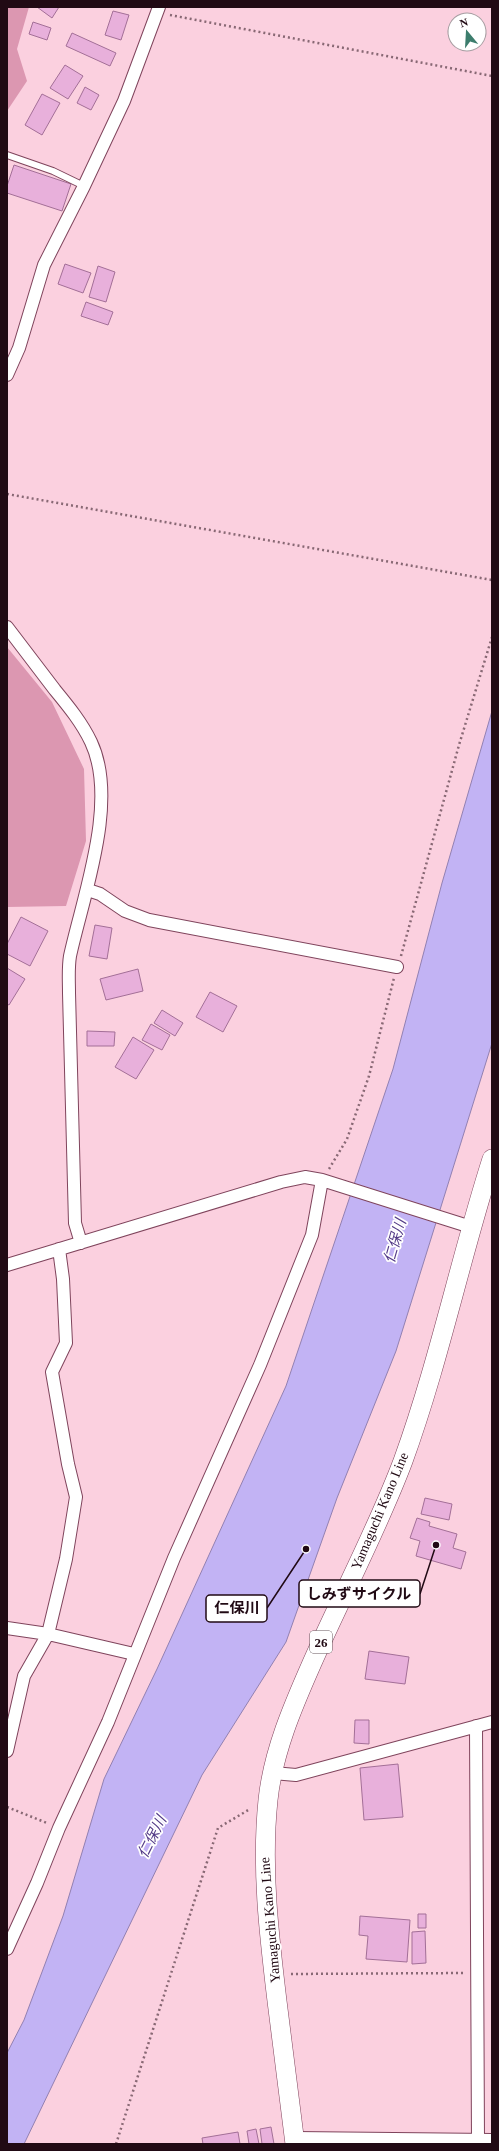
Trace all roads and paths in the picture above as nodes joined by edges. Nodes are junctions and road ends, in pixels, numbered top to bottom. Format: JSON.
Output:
{"nodes":[{"id":1,"x":158,"y":10,"type":"edge"},
{"id":2,"x":492,"y":76,"type":"edge"},
{"id":3,"x":7,"y":155,"type":"edge"},
{"id":4,"x":84,"y":186,"type":"junction"},
{"id":5,"x":7,"y":375,"type":"edge"},
{"id":6,"x":7,"y":494,"type":"edge"},
{"id":7,"x":492,"y":580,"type":"edge"},
{"id":8,"x":7,"y":627,"type":"edge"},
{"id":9,"x":492,"y":637,"type":"edge"},
{"id":10,"x":88,"y":890,"type":"junction"},
{"id":11,"x":397,"y":967,"type":"junction"},
{"id":12,"x":492,"y":1159,"type":"edge"},
{"id":13,"x":326,"y":1181,"type":"junction"},
{"id":14,"x":470,"y":1227,"type":"junction"},
{"id":15,"x":80,"y":1242,"type":"junction"},
{"id":16,"x":59,"y":1249,"type":"junction"},
{"id":17,"x":7,"y":1265,"type":"edge"},
{"id":18,"x":7,"y":1628,"type":"edge"},
{"id":19,"x":48,"y":1634,"type":"junction"},
{"id":20,"x":134,"y":1654,"type":"junction"},
{"id":21,"x":492,"y":1722,"type":"edge"},
{"id":22,"x":476,"y":1726,"type":"junction"},
{"id":23,"x":7,"y":1751,"type":"edge"},
{"id":24,"x":273,"y":1773,"type":"junction"},
{"id":25,"x":268,"y":1798,"type":"junction"},
{"id":26,"x":7,"y":1807,"type":"edge"},
{"id":27,"x":59,"y":1828,"type":"junction"},
{"id":28,"x":7,"y":1949,"type":"edge"},
{"id":29,"x":476,"y":1973,"type":"junction"},
{"id":30,"x":274,"y":1974,"type":"junction"},
{"id":31,"x":478,"y":2140,"type":"junction"},
{"id":32,"x":492,"y":2140,"type":"edge"},
{"id":33,"x":295,"y":2141,"type":"edge"},
{"id":34,"x":116,"y":2144,"type":"edge"}],
"edges":[{"from":1,"to":2,"type":"path"},
{"from":1,"to":4,"type":"street"},
{"from":3,"to":4,"type":"lane"},
{"from":4,"to":5,"type":"street"},
{"from":6,"to":7,"type":"path"},
{"from":8,"to":10,"type":"street"},
{"from":9,"to":11,"type":"path"},
{"from":10,"to":11,"type":"street"},
{"from":10,"to":15,"type":"street"},
{"from":11,"to":13,"type":"path"},
{"from":12,"to":14,"type":"main road","name":"Yamaguchi Kano Line","number":"26"},
{"from":13,"to":14,"type":"street"},
{"from":13,"to":15,"type":"street"},
{"from":13,"to":20,"type":"street"},
{"from":14,"to":24,"type":"main road","name":"Yamaguchi Kano Line","number":"26"},
{"from":15,"to":16,"type":"street"},
{"from":16,"to":17,"type":"street"},
{"from":16,"to":19,"type":"street"},
{"from":18,"to":19,"type":"street"},
{"from":19,"to":20,"type":"street"},
{"from":19,"to":23,"type":"street"},
{"from":20,"to":27,"type":"street"},
{"from":21,"to":22,"type":"street"},
{"from":22,"to":24,"type":"street"},
{"from":22,"to":29,"type":"street"},
{"from":24,"to":25,"type":"main road","name":"Yamaguchi Kano Line","number":"26"},
{"from":25,"to":30,"type":"main road","name":"Yamaguchi Kano Line","number":"26"},
{"from":25,"to":34,"type":"path"},
{"from":26,"to":27,"type":"path"},
{"from":27,"to":28,"type":"street"},
{"from":29,"to":30,"type":"path"},
{"from":29,"to":31,"type":"street"},
{"from":30,"to":33,"type":"main road","name":"Yamaguchi Kano Line","number":"26"},
{"from":31,"to":32,"type":"street"},
{"from":31,"to":33,"type":"street"}]}
